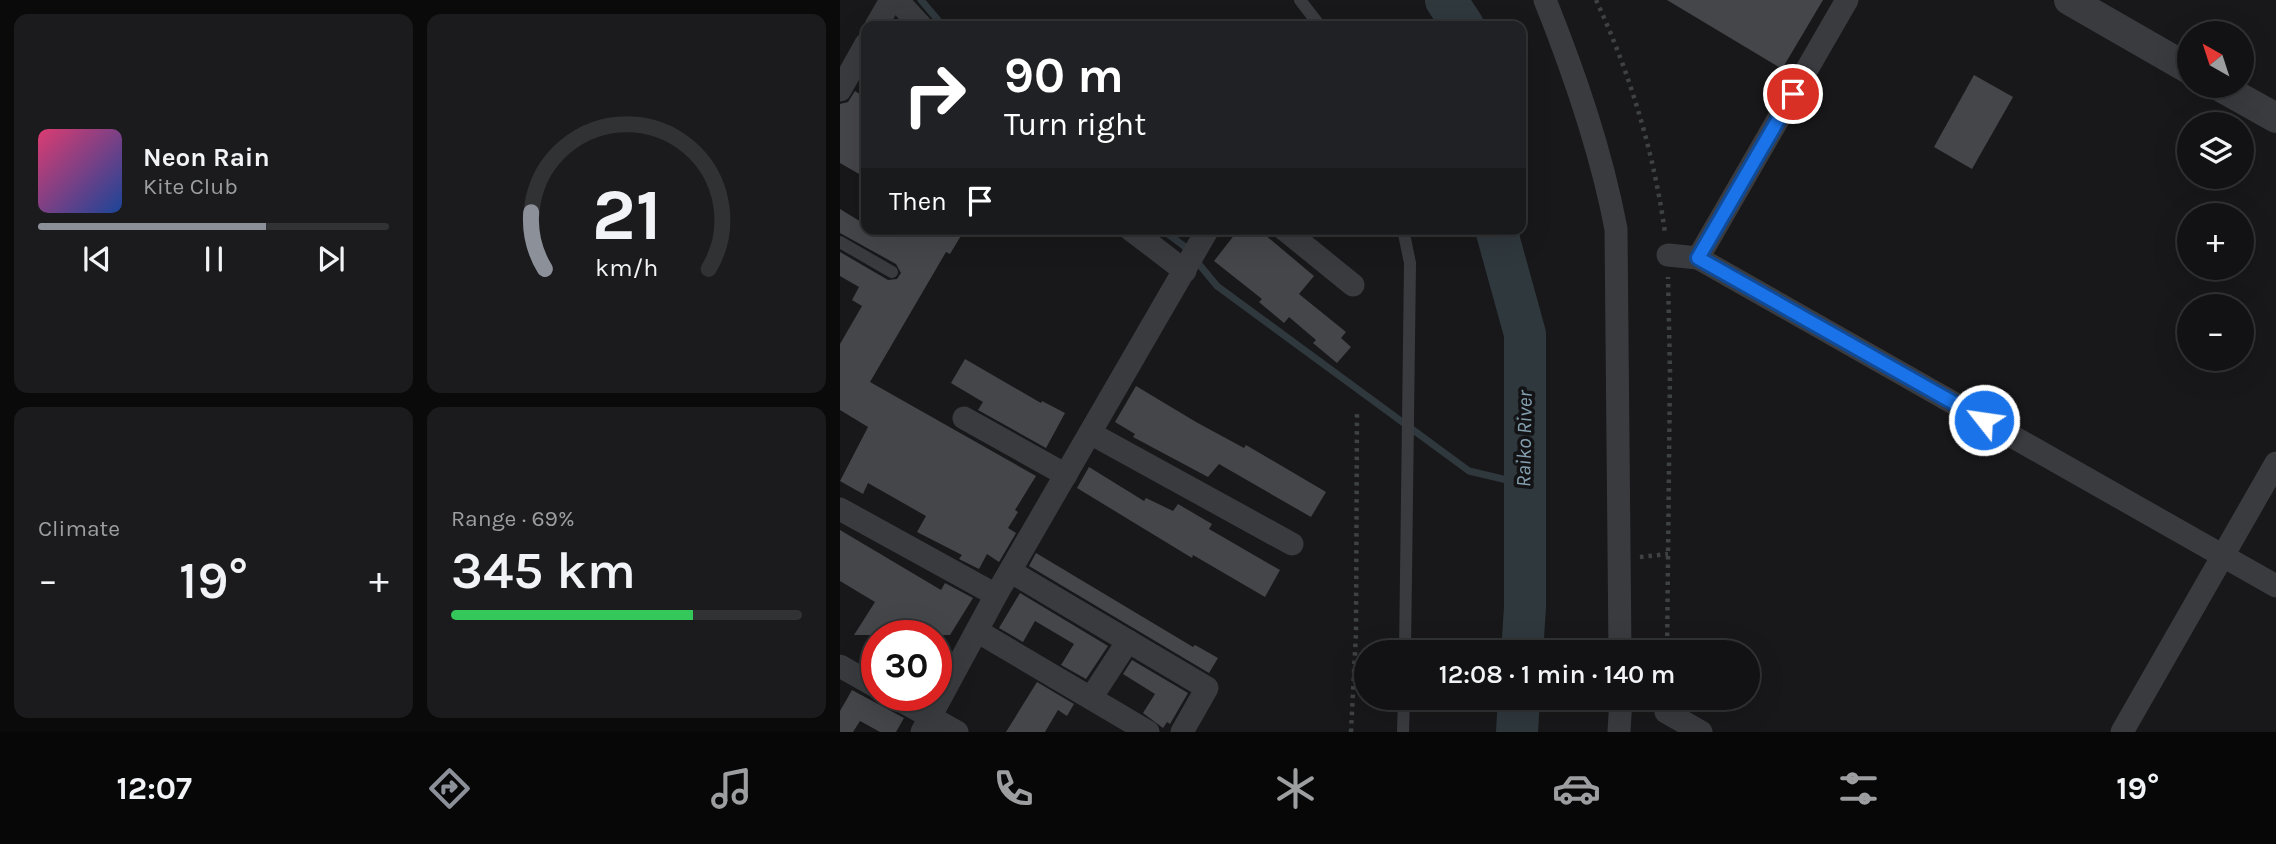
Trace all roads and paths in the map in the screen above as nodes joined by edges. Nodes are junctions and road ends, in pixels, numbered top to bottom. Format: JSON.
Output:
{"nodes":[{"id":1,"x":891,"y":0,"type":"edge"},
{"id":2,"x":897,"y":0,"type":"edge"},
{"id":3,"x":1300,"y":0,"type":"edge"},
{"id":4,"x":1545,"y":0,"type":"edge"},
{"id":5,"x":1596,"y":0,"type":"edge"},
{"id":6,"x":1847,"y":0,"type":"edge"},
{"id":7,"x":2068,"y":0,"type":"edge"},
{"id":8,"x":879,"y":21,"type":"edge"},
{"id":9,"x":916,"y":21,"type":"edge"},
{"id":10,"x":1316,"y":21,"type":"edge"},
{"id":11,"x":855,"y":48,"type":"edge"},
{"id":12,"x":2177,"y":62,"type":"edge"},
{"id":13,"x":840,"y":90,"type":"edge"},
{"id":14,"x":2240,"y":98,"type":"edge"},
{"id":15,"x":2276,"y":118,"type":"edge"},
{"id":16,"x":1138,"y":235,"type":"edge"},
{"id":17,"x":1205,"y":235,"type":"edge"},
{"id":18,"x":1291,"y":235,"type":"edge"},
{"id":19,"x":1404,"y":235,"type":"edge"},
{"id":20,"x":840,"y":242,"type":"edge"},
{"id":21,"x":1668,"y":255,"type":"junction"},
{"id":22,"x":1698,"y":258,"type":"junction"},
{"id":23,"x":1185,"y":271,"type":"junction"},
{"id":24,"x":892,"y":272,"type":"dead end"},
{"id":25,"x":1353,"y":285,"type":"dead end"},
{"id":26,"x":1357,"y":410,"type":"dead end"},
{"id":27,"x":964,"y":418,"type":"dead end"},
{"id":28,"x":1090,"y":433,"type":"junction"},
{"id":29,"x":2276,"y":463,"type":"edge"},
{"id":30,"x":1066,"y":475,"type":"junction"},
{"id":31,"x":840,"y":509,"type":"edge"},
{"id":32,"x":1292,"y":544,"type":"dead end"},
{"id":33,"x":2222,"y":555,"type":"junction"},
{"id":34,"x":1010,"y":571,"type":"junction"},
{"id":35,"x":2276,"y":586,"type":"edge"},
{"id":36,"x":996,"y":596,"type":"junction"},
{"id":37,"x":977,"y":631,"type":"junction"},
{"id":38,"x":1405,"y":640,"type":"edge"},
{"id":39,"x":1620,"y":640,"type":"edge"},
{"id":40,"x":1667,"y":640,"type":"edge"},
{"id":41,"x":1128,"y":641,"type":"junction"},
{"id":42,"x":840,"y":666,"type":"edge"},
{"id":43,"x":861,"y":678,"type":"edge"},
{"id":44,"x":1091,"y":698,"type":"junction"},
{"id":45,"x":1404,"y":710,"type":"edge"},
{"id":46,"x":1620,"y":710,"type":"edge"},
{"id":47,"x":910,"y":711,"type":"edge"},
{"id":48,"x":1666,"y":712,"type":"dead end"},
{"id":49,"x":926,"y":724,"type":"edge"},
{"id":50,"x":957,"y":732,"type":"edge"},
{"id":51,"x":1148,"y":732,"type":"edge"},
{"id":52,"x":1182,"y":732,"type":"edge"},
{"id":53,"x":1351,"y":732,"type":"edge"},
{"id":54,"x":1404,"y":732,"type":"edge"},
{"id":55,"x":1619,"y":732,"type":"edge"},
{"id":56,"x":1702,"y":732,"type":"edge"},
{"id":57,"x":2122,"y":732,"type":"edge"}],
"edges":[{"from":1,"to":8,"type":"street"},
{"from":2,"to":9,"type":"street"},
{"from":3,"to":10,"type":"lane"},
{"from":4,"to":39,"type":"street"},
{"from":5,"to":21,"type":"path"},
{"from":6,"to":22,"type":"street"},
{"from":7,"to":12,"type":"street"},
{"from":11,"to":13,"type":"street"},
{"from":14,"to":15,"type":"street"},
{"from":16,"to":23,"type":"street"},
{"from":17,"to":23,"type":"street"},
{"from":18,"to":25,"type":"street"},
{"from":19,"to":38,"type":"lane"},
{"from":20,"to":24,"type":"lane"},
{"from":21,"to":22,"type":"street"},
{"from":21,"to":40,"type":"path"},
{"from":22,"to":33,"type":"street"},
{"from":23,"to":28,"type":"street"},
{"from":26,"to":53,"type":"path"},
{"from":27,"to":30,"type":"street"},
{"from":28,"to":30,"type":"street"},
{"from":28,"to":32,"type":"street"},
{"from":29,"to":33,"type":"street"},
{"from":30,"to":34,"type":"street"},
{"from":31,"to":36,"type":"street"},
{"from":33,"to":35,"type":"street"},
{"from":33,"to":57,"type":"street"},
{"from":34,"to":36,"type":"street"},
{"from":34,"to":41,"type":"street"},
{"from":36,"to":37,"type":"street"},
{"from":37,"to":44,"type":"street"},
{"from":37,"to":49,"type":"street"},
{"from":41,"to":44,"type":"street"},
{"from":41,"to":52,"type":"street"},
{"from":42,"to":43,"type":"street"},
{"from":44,"to":51,"type":"street"},
{"from":45,"to":54,"type":"lane"},
{"from":46,"to":55,"type":"street"},
{"from":47,"to":49,"type":"street"},
{"from":48,"to":56,"type":"street"},
{"from":49,"to":50,"type":"street"}]}
